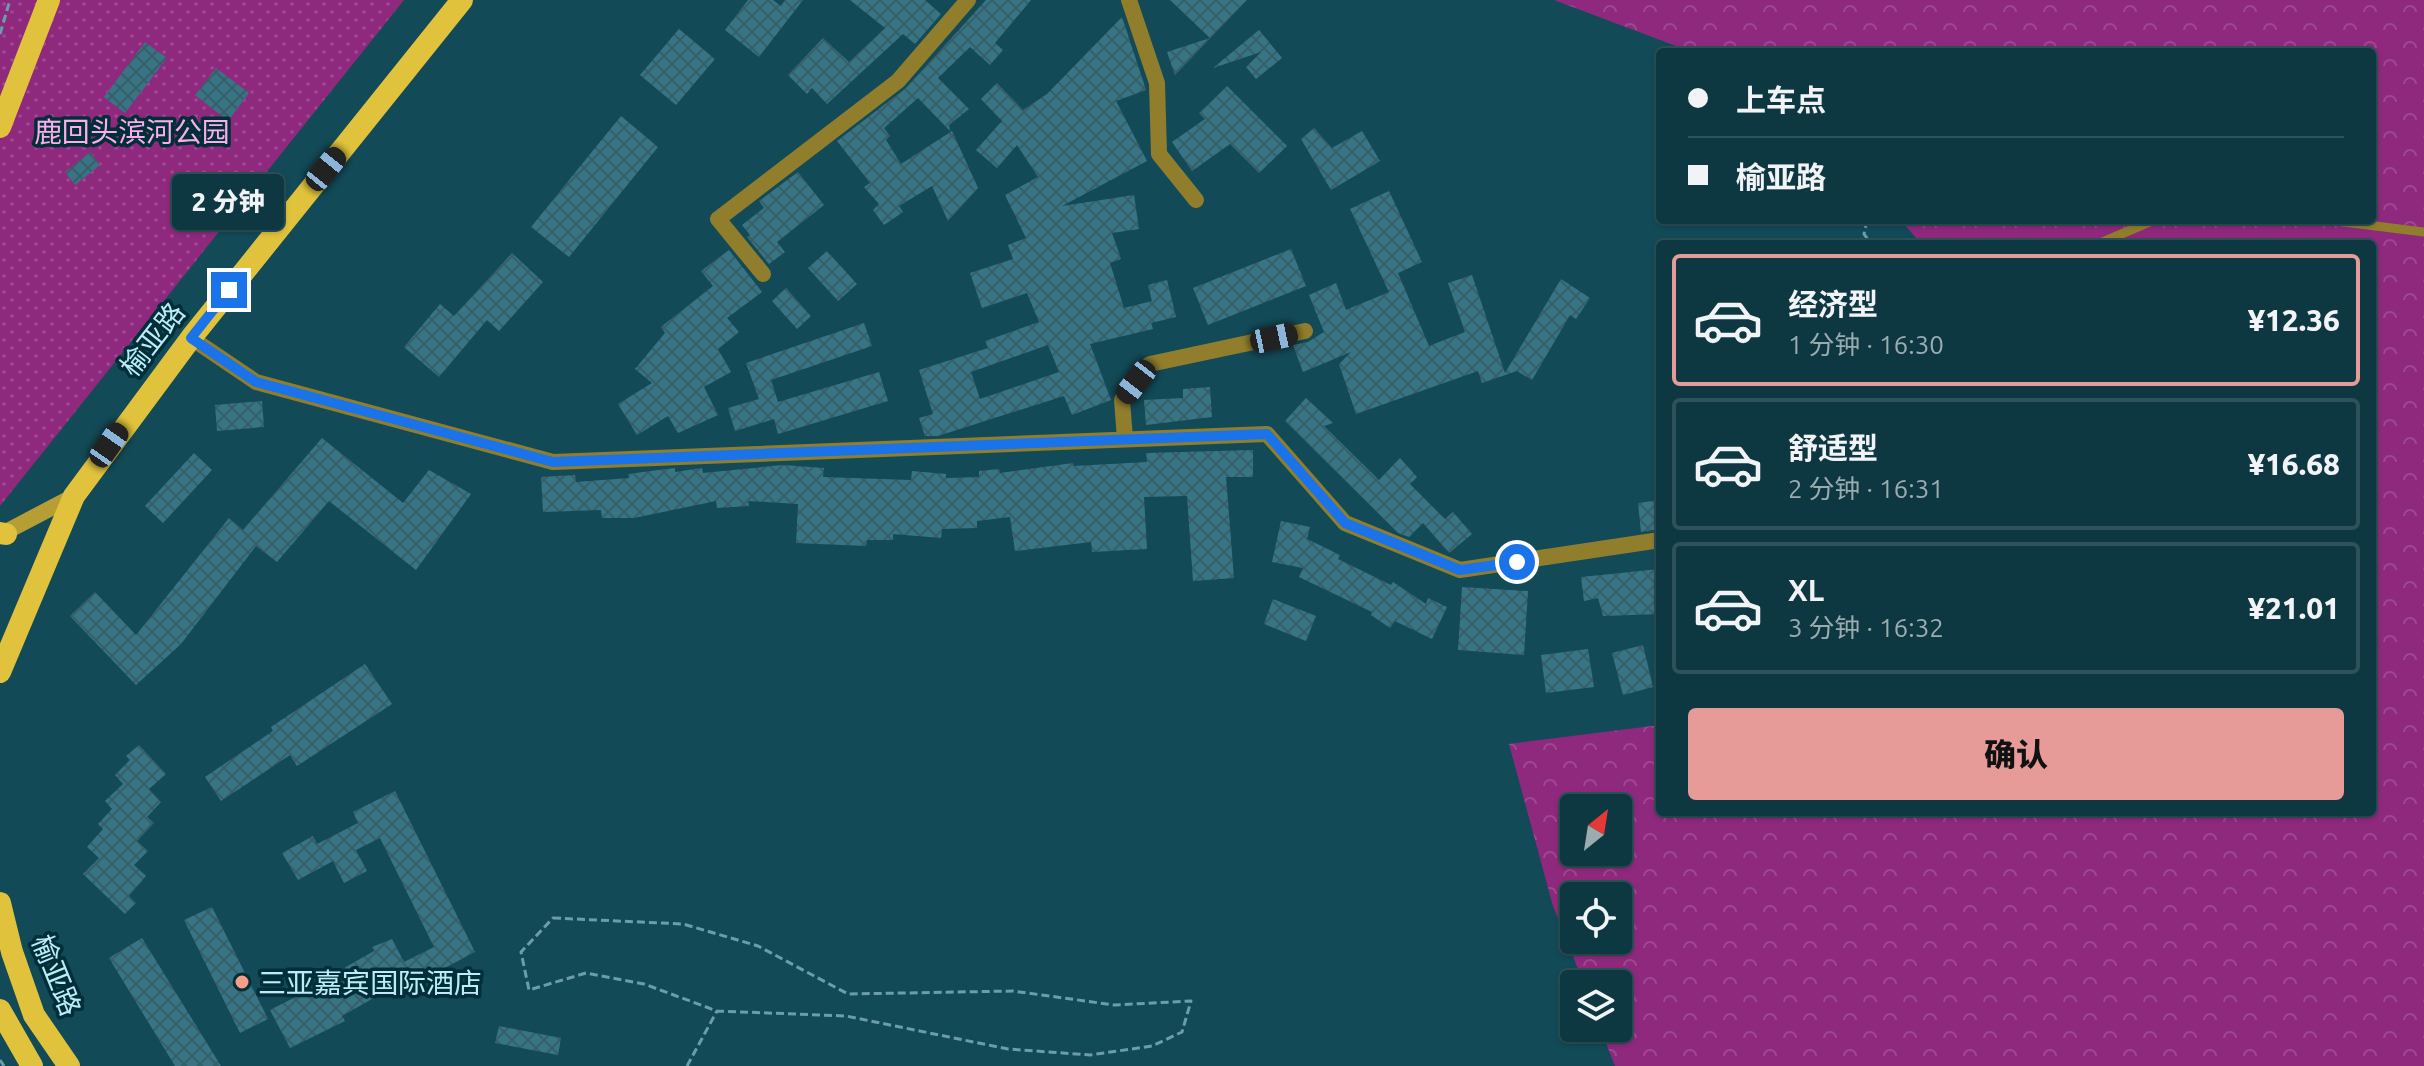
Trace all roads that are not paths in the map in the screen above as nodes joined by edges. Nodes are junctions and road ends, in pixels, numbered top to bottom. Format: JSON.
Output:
{"nodes":[{"id":1,"x":49,"y":0,"type":"edge"},
{"id":2,"x":462,"y":0,"type":"edge"},
{"id":3,"x":968,"y":0,"type":"edge"},
{"id":4,"x":1129,"y":0,"type":"edge"},
{"id":5,"x":0,"y":127,"type":"edge"},
{"id":6,"x":1196,"y":200,"type":"dead end"},
{"id":7,"x":2145,"y":224,"type":"edge"},
{"id":8,"x":2359,"y":224,"type":"edge"},
{"id":9,"x":2424,"y":232,"type":"edge"},
{"id":10,"x":2107,"y":240,"type":"edge"},
{"id":11,"x":763,"y":274,"type":"dead end"},
{"id":12,"x":1305,"y":331,"type":"dead end"},
{"id":13,"x":191,"y":338,"type":"junction"},
{"id":14,"x":1125,"y":439,"type":"junction"},
{"id":15,"x":74,"y":496,"type":"junction"},
{"id":16,"x":2,"y":534,"type":"edge"},
{"id":17,"x":1656,"y":541,"type":"edge"},
{"id":18,"x":0,"y":672,"type":"edge"},
{"id":19,"x":0,"y":903,"type":"edge"},
{"id":20,"x":0,"y":1010,"type":"edge"},
{"id":21,"x":32,"y":1066,"type":"edge"},
{"id":22,"x":69,"y":1066,"type":"edge"}],
"edges":[{"from":1,"to":5,"type":"highway"},
{"from":2,"to":13,"type":"highway","name":"榆亚路"},
{"from":3,"to":11,"type":"street"},
{"from":4,"to":6,"type":"street"},
{"from":7,"to":10,"type":"lane"},
{"from":8,"to":9,"type":"lane"},
{"from":12,"to":14,"type":"street"},
{"from":13,"to":14,"type":"street"},
{"from":13,"to":15,"type":"highway","name":"榆亚路"},
{"from":14,"to":17,"type":"street"},
{"from":15,"to":16,"type":"main road"},
{"from":15,"to":18,"type":"highway","name":"榆亚路"},
{"from":19,"to":22,"type":"highway","name":"榆亚路"},
{"from":20,"to":21,"type":"highway"}]}
